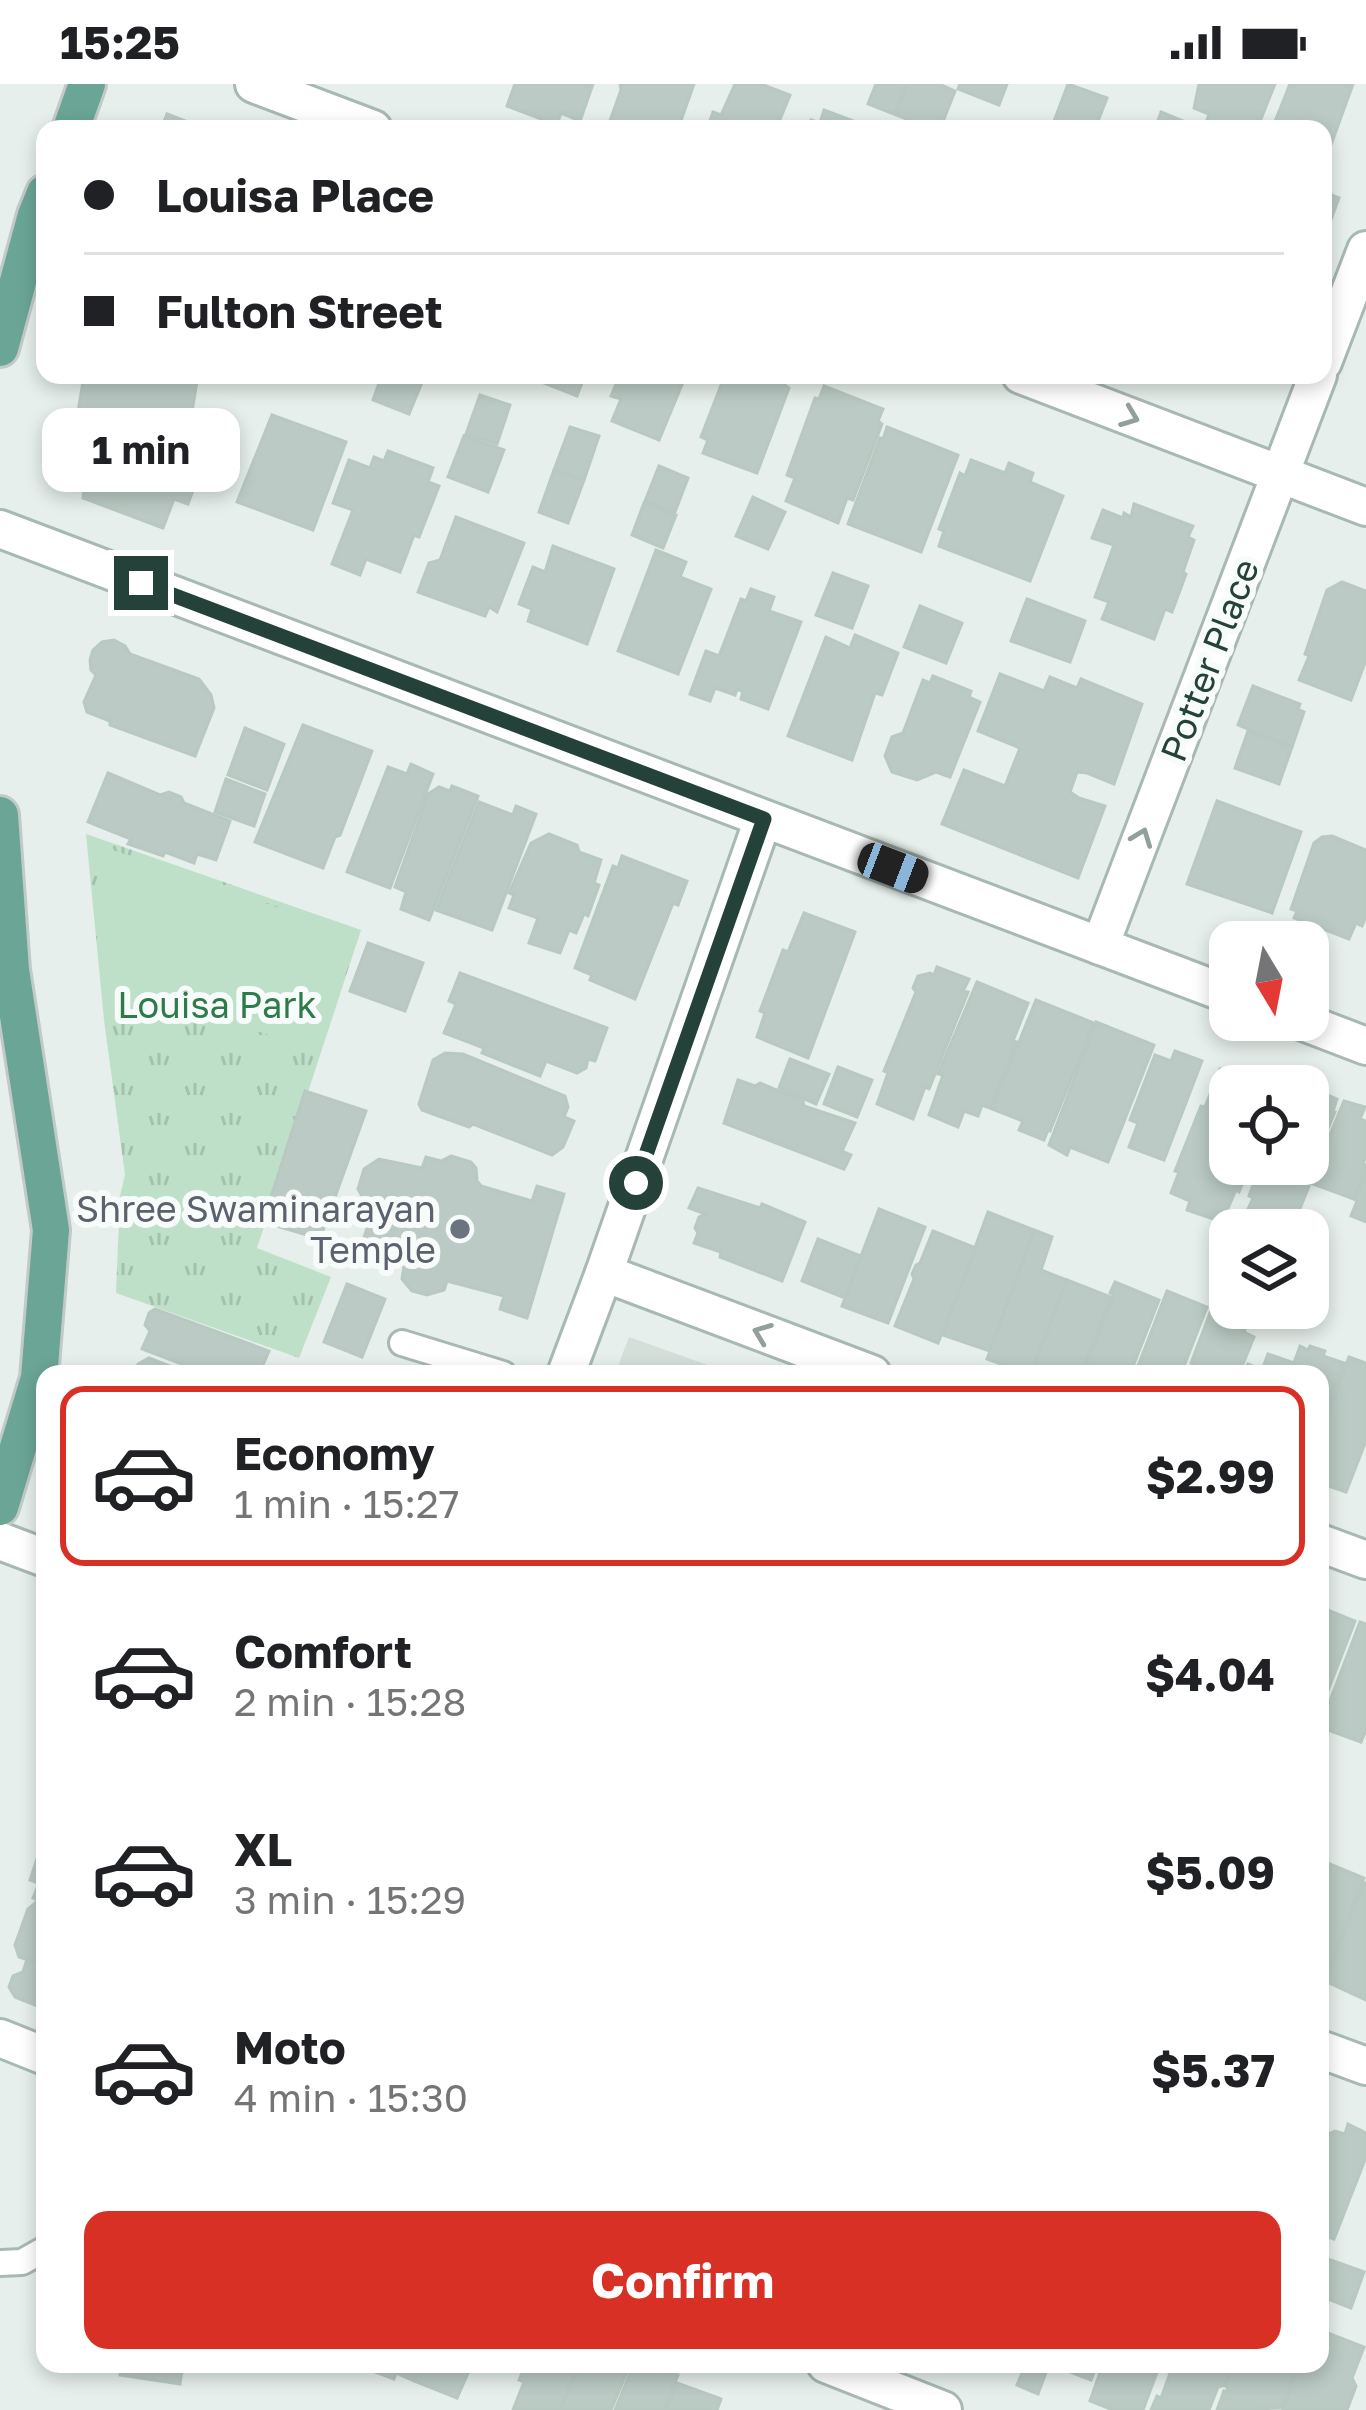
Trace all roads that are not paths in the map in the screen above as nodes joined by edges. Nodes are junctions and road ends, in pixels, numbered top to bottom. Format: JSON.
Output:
{"nodes":[{"id":1,"x":87,"y":84,"type":"edge"},
{"id":2,"x":254,"y":84,"type":"edge"},
{"id":3,"x":73,"y":120,"type":"edge"},
{"id":4,"x":349,"y":120,"type":"edge"},
{"id":5,"x":36,"y":215,"type":"edge"},
{"id":6,"x":1366,"y":250,"type":"edge"},
{"id":7,"x":1332,"y":339,"type":"edge"},
{"id":8,"x":0,"y":348,"type":"edge"},
{"id":9,"x":1045,"y":384,"type":"edge"},
{"id":10,"x":1315,"y":384,"type":"edge"},
{"id":11,"x":1280,"y":474,"type":"junction"},
{"id":12,"x":1366,"y":506,"type":"edge"},
{"id":13,"x":0,"y":529,"type":"edge"},
{"id":14,"x":0,"y":815,"type":"edge"},
{"id":15,"x":764,"y":819,"type":"junction"},
{"id":16,"x":1100,"y":946,"type":"junction"},
{"id":17,"x":1209,"y":986,"type":"edge"},
{"id":18,"x":1329,"y":1032,"type":"edge"},
{"id":19,"x":1366,"y":1046,"type":"edge"},
{"id":20,"x":604,"y":1273,"type":"junction"},
{"id":21,"x":402,"y":1343,"type":"dead end"},
{"id":22,"x":40,"y":1365,"type":"edge"},
{"id":23,"x":474,"y":1365,"type":"edge"},
{"id":24,"x":569,"y":1365,"type":"edge"},
{"id":25,"x":848,"y":1365,"type":"edge"},
{"id":26,"x":36,"y":1388,"type":"edge"},
{"id":27,"x":0,"y":1507,"type":"edge"},
{"id":28,"x":0,"y":1540,"type":"edge"},
{"id":29,"x":1329,"y":1546,"type":"edge"},
{"id":30,"x":36,"y":1554,"type":"edge"},
{"id":31,"x":1366,"y":1560,"type":"edge"},
{"id":32,"x":0,"y":2038,"type":"edge"},
{"id":33,"x":36,"y":2052,"type":"edge"},
{"id":34,"x":1329,"y":2052,"type":"edge"},
{"id":35,"x":1366,"y":2066,"type":"edge"},
{"id":36,"x":36,"y":2254,"type":"edge"},
{"id":37,"x":0,"y":2263,"type":"edge"},
{"id":38,"x":849,"y":2373,"type":"edge"},
{"id":39,"x":943,"y":2410,"type":"edge"}],
"edges":[{"from":1,"to":3,"type":"main road"},
{"from":2,"to":4,"type":"street"},
{"from":5,"to":8,"type":"main road"},
{"from":6,"to":7,"type":"street"},
{"from":9,"to":11,"type":"street","one_way":true},
{"from":10,"to":11,"type":"street","name":"Potter Place"},
{"from":11,"to":12,"type":"street"},
{"from":16,"to":11,"type":"street","name":"Potter Place","one_way":true},
{"from":13,"to":15,"type":"street"},
{"from":14,"to":22,"type":"main road"},
{"from":15,"to":16,"type":"street"},
{"from":15,"to":20,"type":"street"},
{"from":16,"to":17,"type":"street"},
{"from":18,"to":19,"type":"street"},
{"from":20,"to":24,"type":"street"},
{"from":25,"to":20,"type":"street","one_way":true},
{"from":21,"to":23,"type":"lane"},
{"from":26,"to":27,"type":"main road"},
{"from":28,"to":30,"type":"street"},
{"from":29,"to":31,"type":"street"},
{"from":32,"to":33,"type":"street"},
{"from":34,"to":35,"type":"street"},
{"from":36,"to":37,"type":"lane"},
{"from":38,"to":39,"type":"street"}]}
